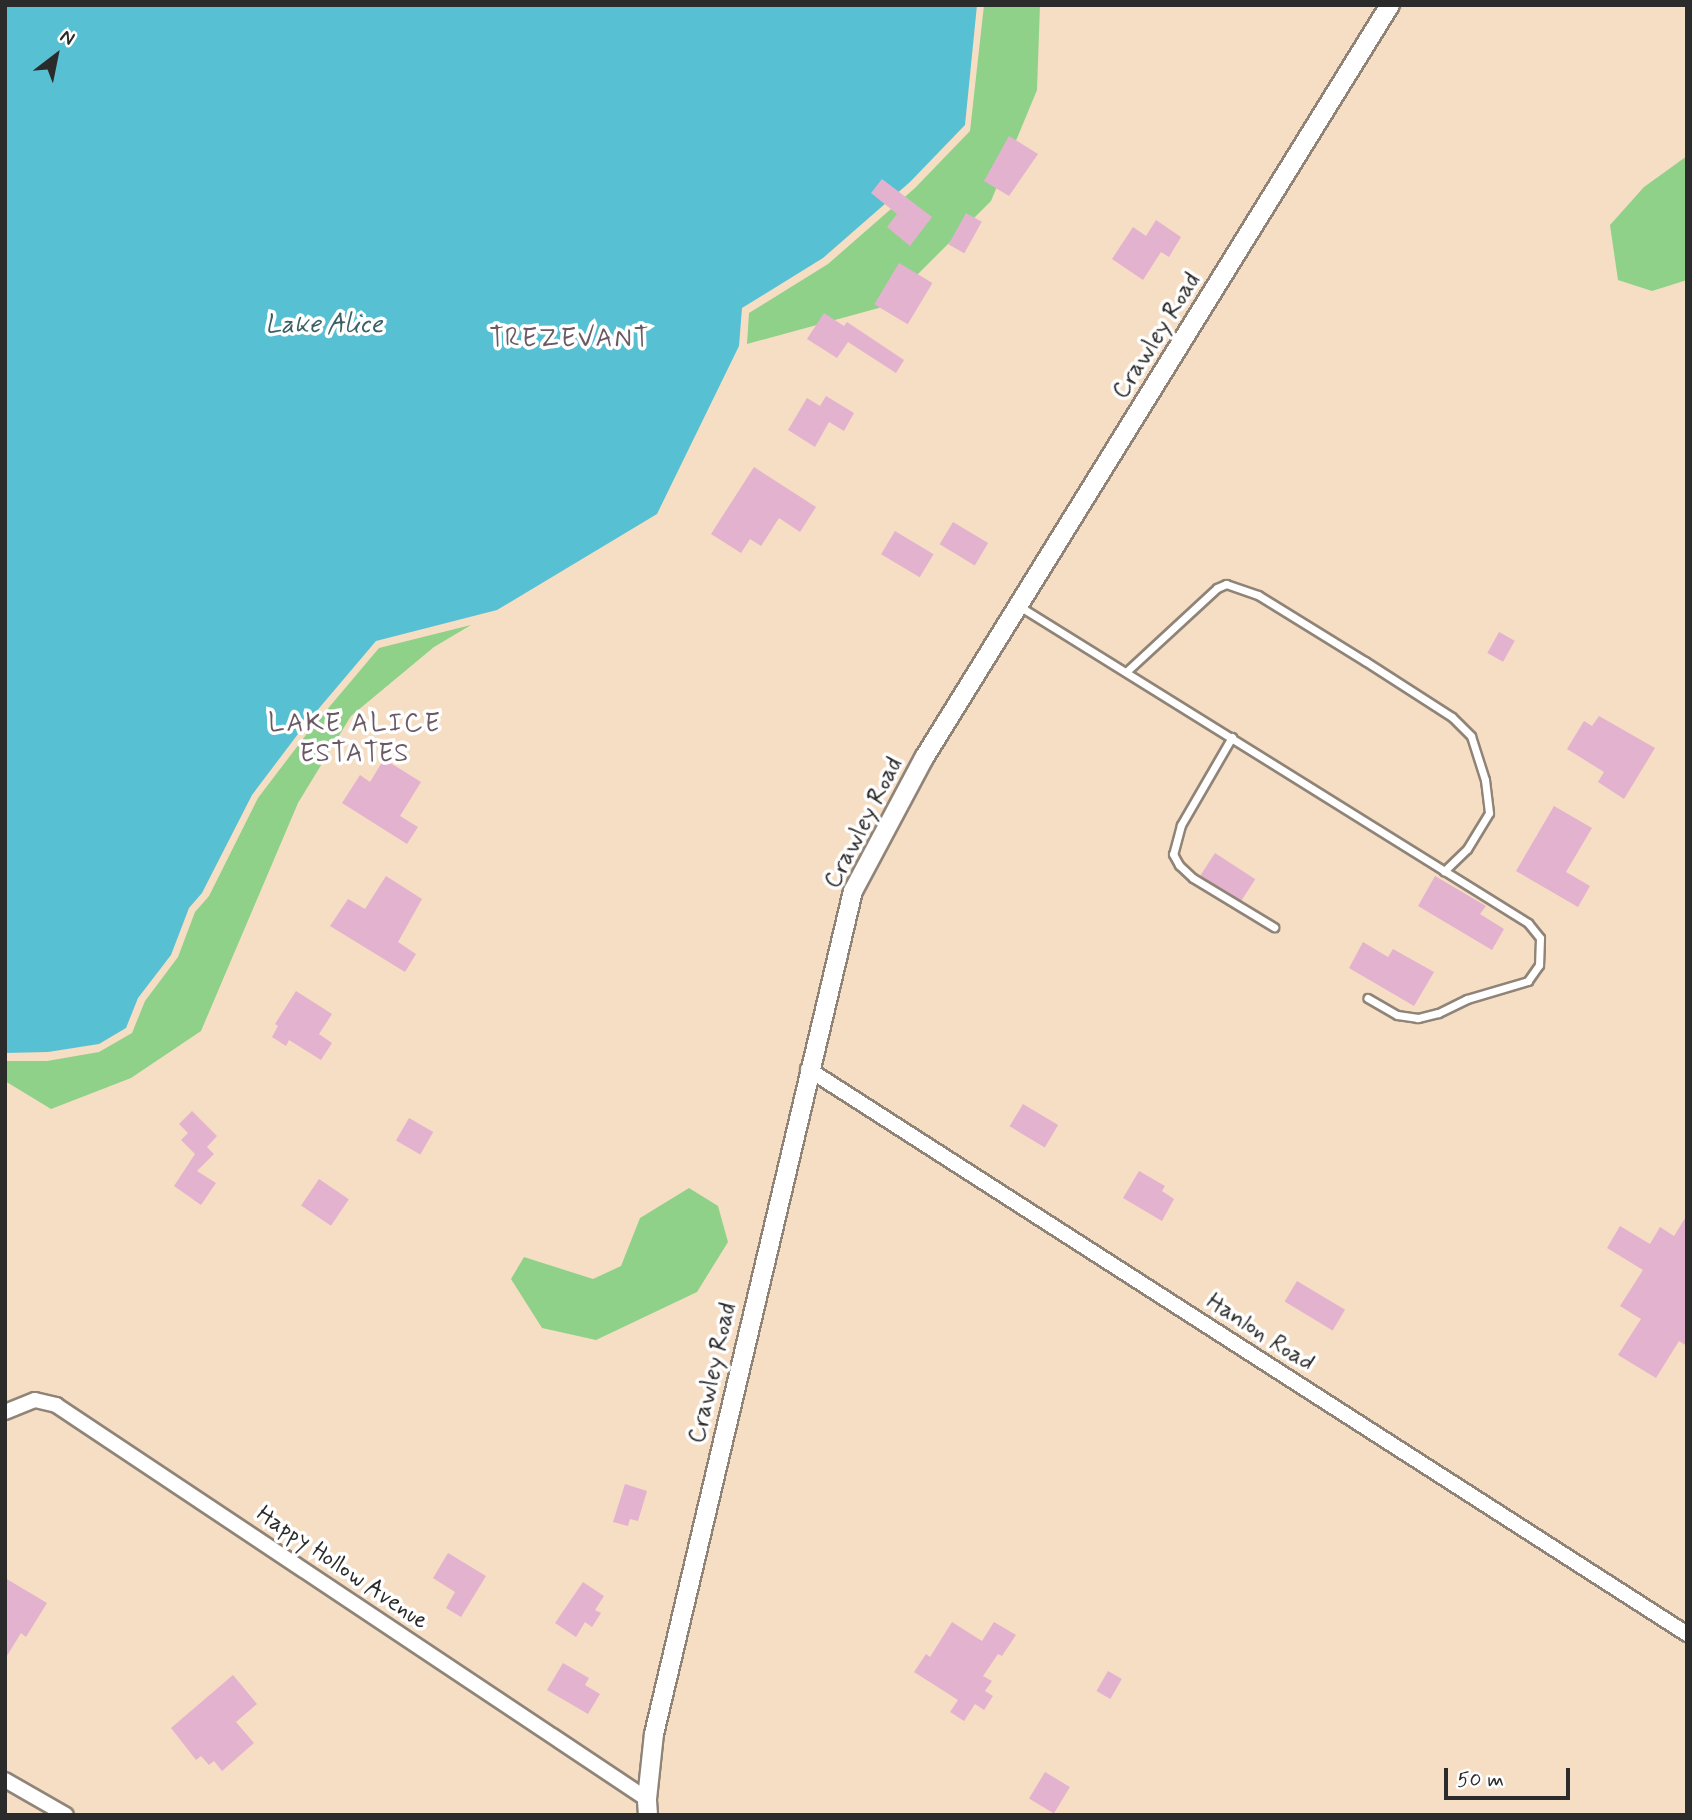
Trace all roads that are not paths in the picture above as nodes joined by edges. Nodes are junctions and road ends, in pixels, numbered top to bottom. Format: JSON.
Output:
{"nodes":[{"id":1,"x":1390,"y":5,"type":"edge"},
{"id":2,"x":1018,"y":606,"type":"junction"},
{"id":3,"x":1126,"y":672,"type":"junction"},
{"id":4,"x":1232,"y":737,"type":"junction"},
{"id":5,"x":1444,"y":871,"type":"junction"},
{"id":6,"x":1274,"y":927,"type":"dead end"},
{"id":7,"x":1367,"y":998,"type":"dead end"},
{"id":8,"x":808,"y":1069,"type":"junction"},
{"id":9,"x":5,"y":1412,"type":"edge"},
{"id":10,"x":1687,"y":1634,"type":"edge"},
{"id":11,"x":5,"y":1780,"type":"edge"},
{"id":12,"x":648,"y":1807,"type":"edge"},
{"id":13,"x":66,"y":1815,"type":"edge"}],
"edges":[{"from":1,"to":2,"type":"street","name":"Crawley Road"},
{"from":2,"to":3,"type":"lane"},
{"from":2,"to":8,"type":"street","name":"Crawley Road"},
{"from":3,"to":4,"type":"lane"},
{"from":3,"to":5,"type":"lane"},
{"from":4,"to":5,"type":"lane"},
{"from":4,"to":6,"type":"lane"},
{"from":5,"to":7,"type":"lane"},
{"from":8,"to":10,"type":"street","name":"Hanlon Road"},
{"from":8,"to":12,"type":"street","name":"Crawley Road"},
{"from":9,"to":12,"type":"street","name":"Happy Hollow Avenue"},
{"from":11,"to":13,"type":"street"}]}
